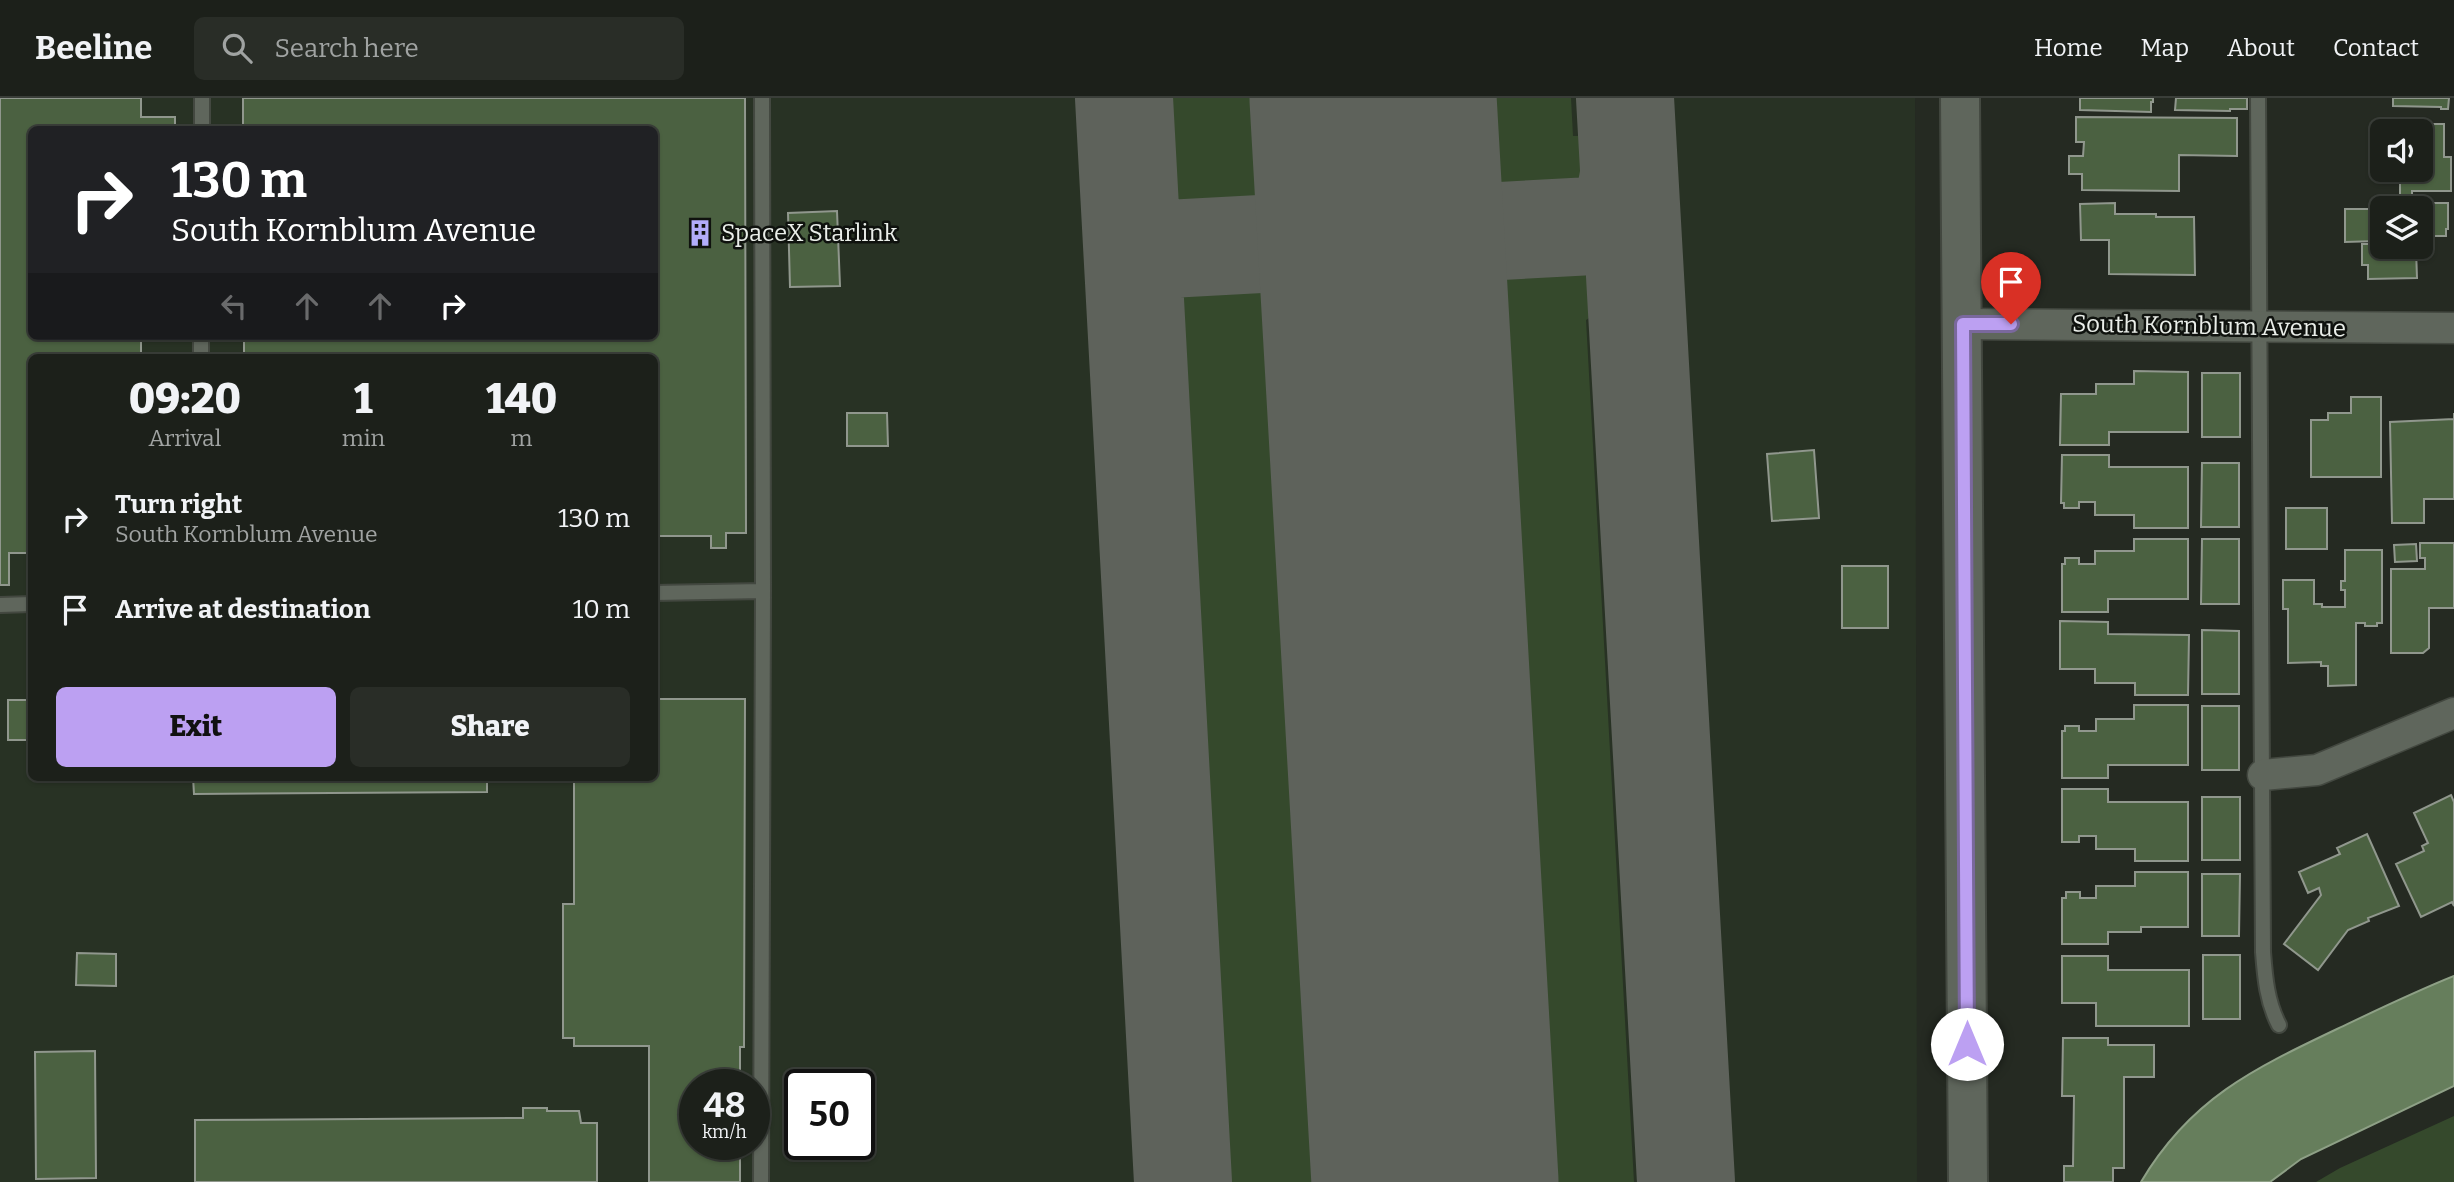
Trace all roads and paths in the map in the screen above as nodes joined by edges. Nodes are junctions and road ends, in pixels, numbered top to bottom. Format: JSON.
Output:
{"nodes":[{"id":1,"x":202,"y":98,"type":"edge"},
{"id":2,"x":762,"y":98,"type":"edge"},
{"id":3,"x":1961,"y":98,"type":"edge"},
{"id":4,"x":2258,"y":98,"type":"edge"},
{"id":5,"x":202,"y":126,"type":"edge"},
{"id":6,"x":1963,"y":324,"type":"junction"},
{"id":7,"x":2258,"y":326,"type":"junction"},
{"id":8,"x":2454,"y":328,"type":"edge"},
{"id":9,"x":763,"y":592,"type":"junction"},
{"id":10,"x":658,"y":593,"type":"edge"},
{"id":11,"x":28,"y":604,"type":"edge"},
{"id":12,"x":0,"y":605,"type":"edge"},
{"id":13,"x":2454,"y":713,"type":"edge"},
{"id":14,"x":2263,"y":775,"type":"junction"},
{"id":15,"x":2279,"y":1025,"type":"dead end"},
{"id":16,"x":761,"y":1182,"type":"edge"},
{"id":17,"x":1968,"y":1182,"type":"edge"}],
"edges":[{"from":1,"to":5,"type":"lane"},
{"from":2,"to":9,"type":"lane"},
{"from":3,"to":6,"type":"main road"},
{"from":4,"to":7,"type":"lane"},
{"from":6,"to":7,"type":"street","name":"South Kornblum Avenue"},
{"from":6,"to":17,"type":"main road"},
{"from":7,"to":8,"type":"street","name":"South Kornblum Avenue"},
{"from":7,"to":14,"type":"lane"},
{"from":9,"to":10,"type":"lane"},
{"from":9,"to":16,"type":"lane"},
{"from":11,"to":12,"type":"lane"},
{"from":13,"to":14,"type":"street"},
{"from":14,"to":15,"type":"lane"}]}
